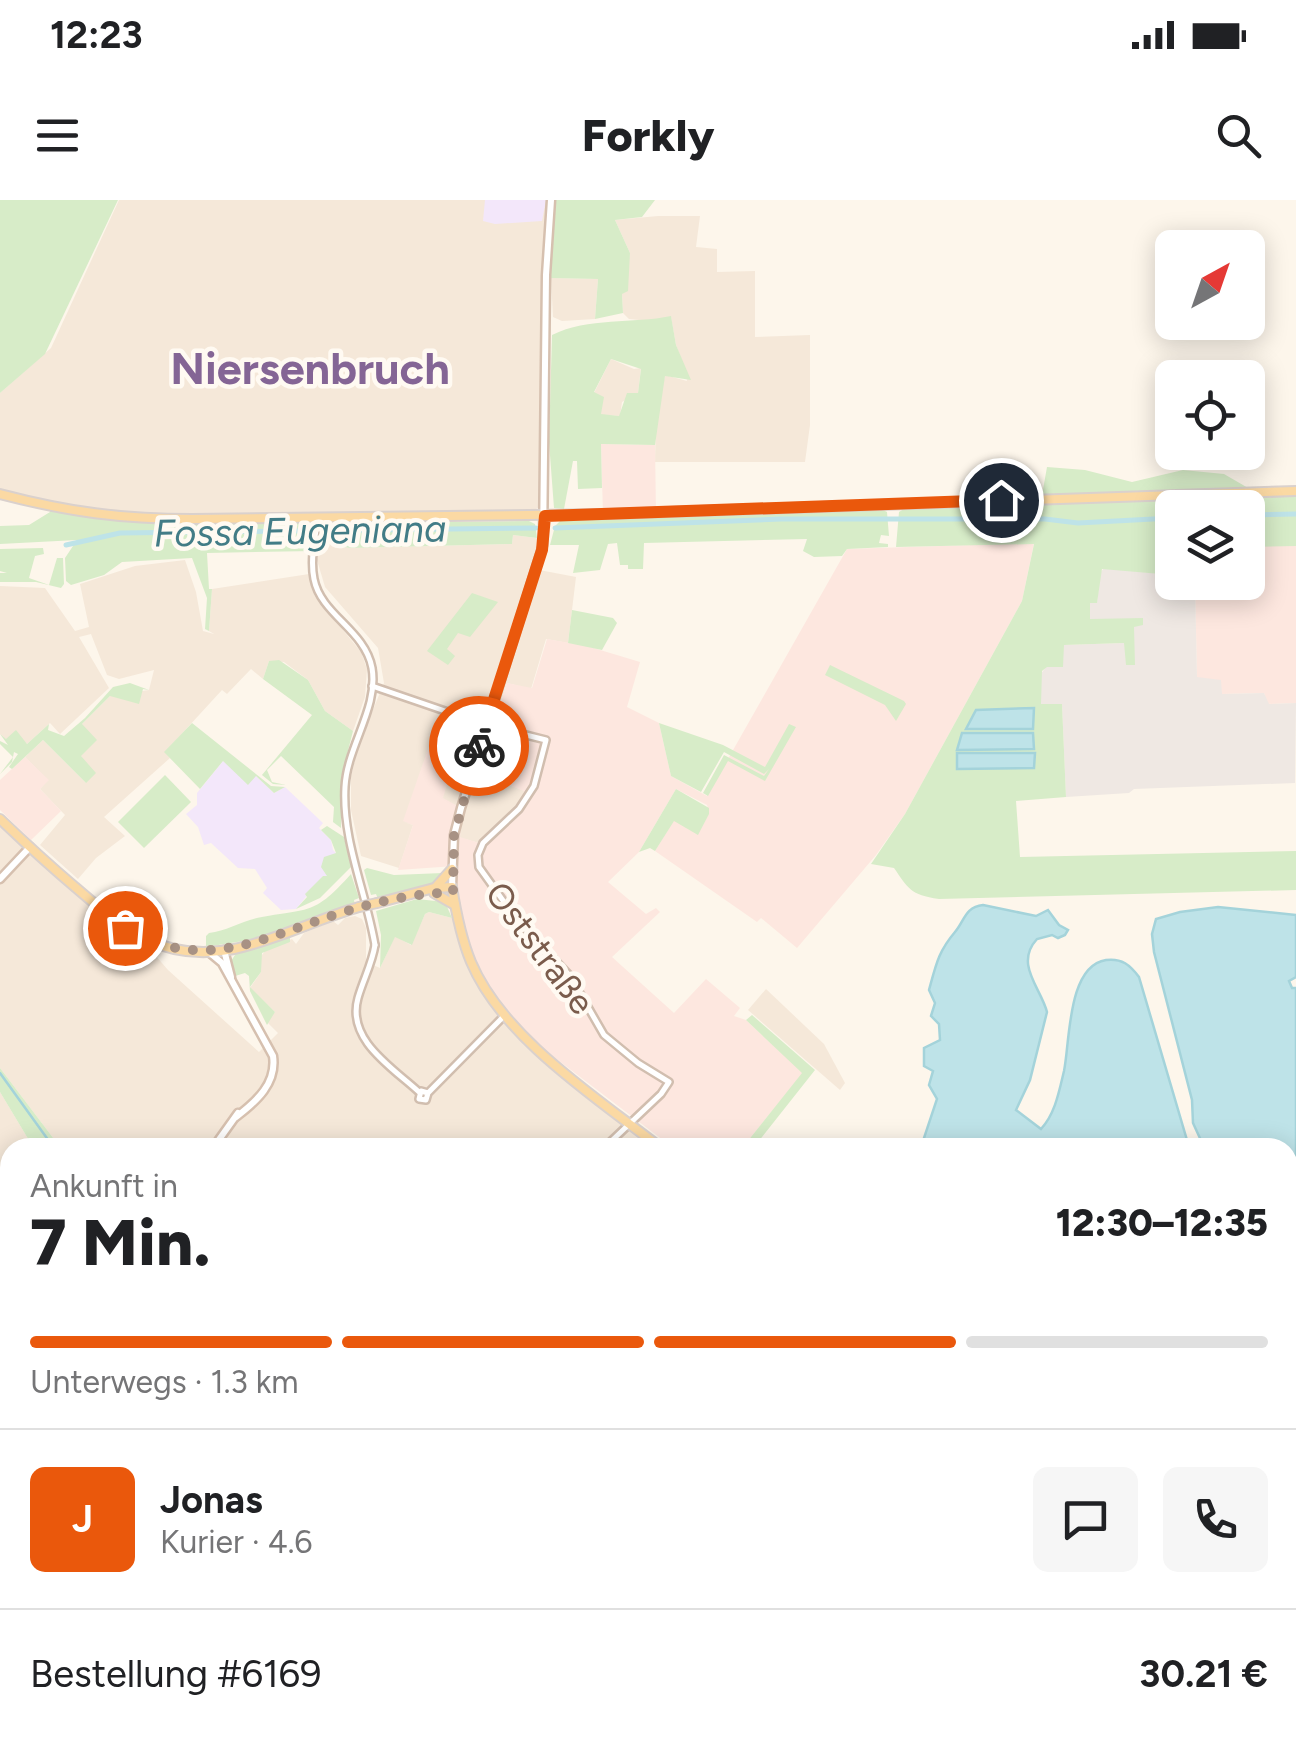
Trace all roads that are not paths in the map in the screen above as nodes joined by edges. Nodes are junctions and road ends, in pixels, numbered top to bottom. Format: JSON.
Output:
{"nodes":[{"id":1,"x":551,"y":200,"type":"edge"},
{"id":2,"x":1296,"y":491,"type":"edge"},
{"id":3,"x":0,"y":494,"type":"edge"},
{"id":4,"x":545,"y":516,"type":"junction"},
{"id":5,"x":317,"y":522,"type":"junction"},
{"id":6,"x":372,"y":686,"type":"junction"},
{"id":7,"x":486,"y":725,"type":"junction"},
{"id":8,"x":0,"y":819,"type":"edge"},
{"id":9,"x":30,"y":848,"type":"junction"},
{"id":10,"x":452,"y":869,"type":"junction"},
{"id":11,"x":0,"y":879,"type":"edge"},
{"id":12,"x":434,"y":890,"type":"junction"},
{"id":13,"x":453,"y":890,"type":"junction"},
{"id":14,"x":455,"y":905,"type":"junction"},
{"id":15,"x":239,"y":948,"type":"junction"},
{"id":16,"x":224,"y":950,"type":"junction"},
{"id":17,"x":207,"y":952,"type":"junction"},
{"id":18,"x":226,"y":964,"type":"junction"},
{"id":19,"x":504,"y":1016,"type":"junction"},
{"id":20,"x":630,"y":1124,"type":"junction"},
{"id":21,"x":220,"y":1138,"type":"edge"},
{"id":22,"x":615,"y":1138,"type":"edge"},
{"id":23,"x":648,"y":1138,"type":"edge"}],
"edges":[{"from":1,"to":4,"type":"main road"},
{"from":2,"to":4,"type":"main road"},
{"from":3,"to":5,"type":"main road"},
{"from":4,"to":5,"type":"main road"},
{"from":4,"to":7,"type":"main road"},
{"from":5,"to":6,"type":"street"},
{"from":6,"to":7,"type":"street"},
{"from":6,"to":19,"type":"street"},
{"from":7,"to":10,"type":"main road"},
{"from":7,"to":20,"type":"street","name":"Oststraße"},
{"from":8,"to":9,"type":"main road"},
{"from":9,"to":11,"type":"main road"},
{"from":9,"to":17,"type":"main road"},
{"from":10,"to":12,"type":"main road"},
{"from":10,"to":13,"type":"main road"},
{"from":12,"to":13,"type":"main road"},
{"from":12,"to":14,"type":"main road"},
{"from":12,"to":15,"type":"main road","bridge":true},
{"from":13,"to":14,"type":"main road"},
{"from":14,"to":19,"type":"main road"},
{"from":15,"to":16,"type":"main road"},
{"from":15,"to":18,"type":"main road"},
{"from":16,"to":17,"type":"main road"},
{"from":16,"to":18,"type":"main road"},
{"from":17,"to":18,"type":"main road"},
{"from":18,"to":21,"type":"main road"},
{"from":19,"to":20,"type":"main road"},
{"from":20,"to":22,"type":"street"},
{"from":20,"to":23,"type":"main road"}]}
